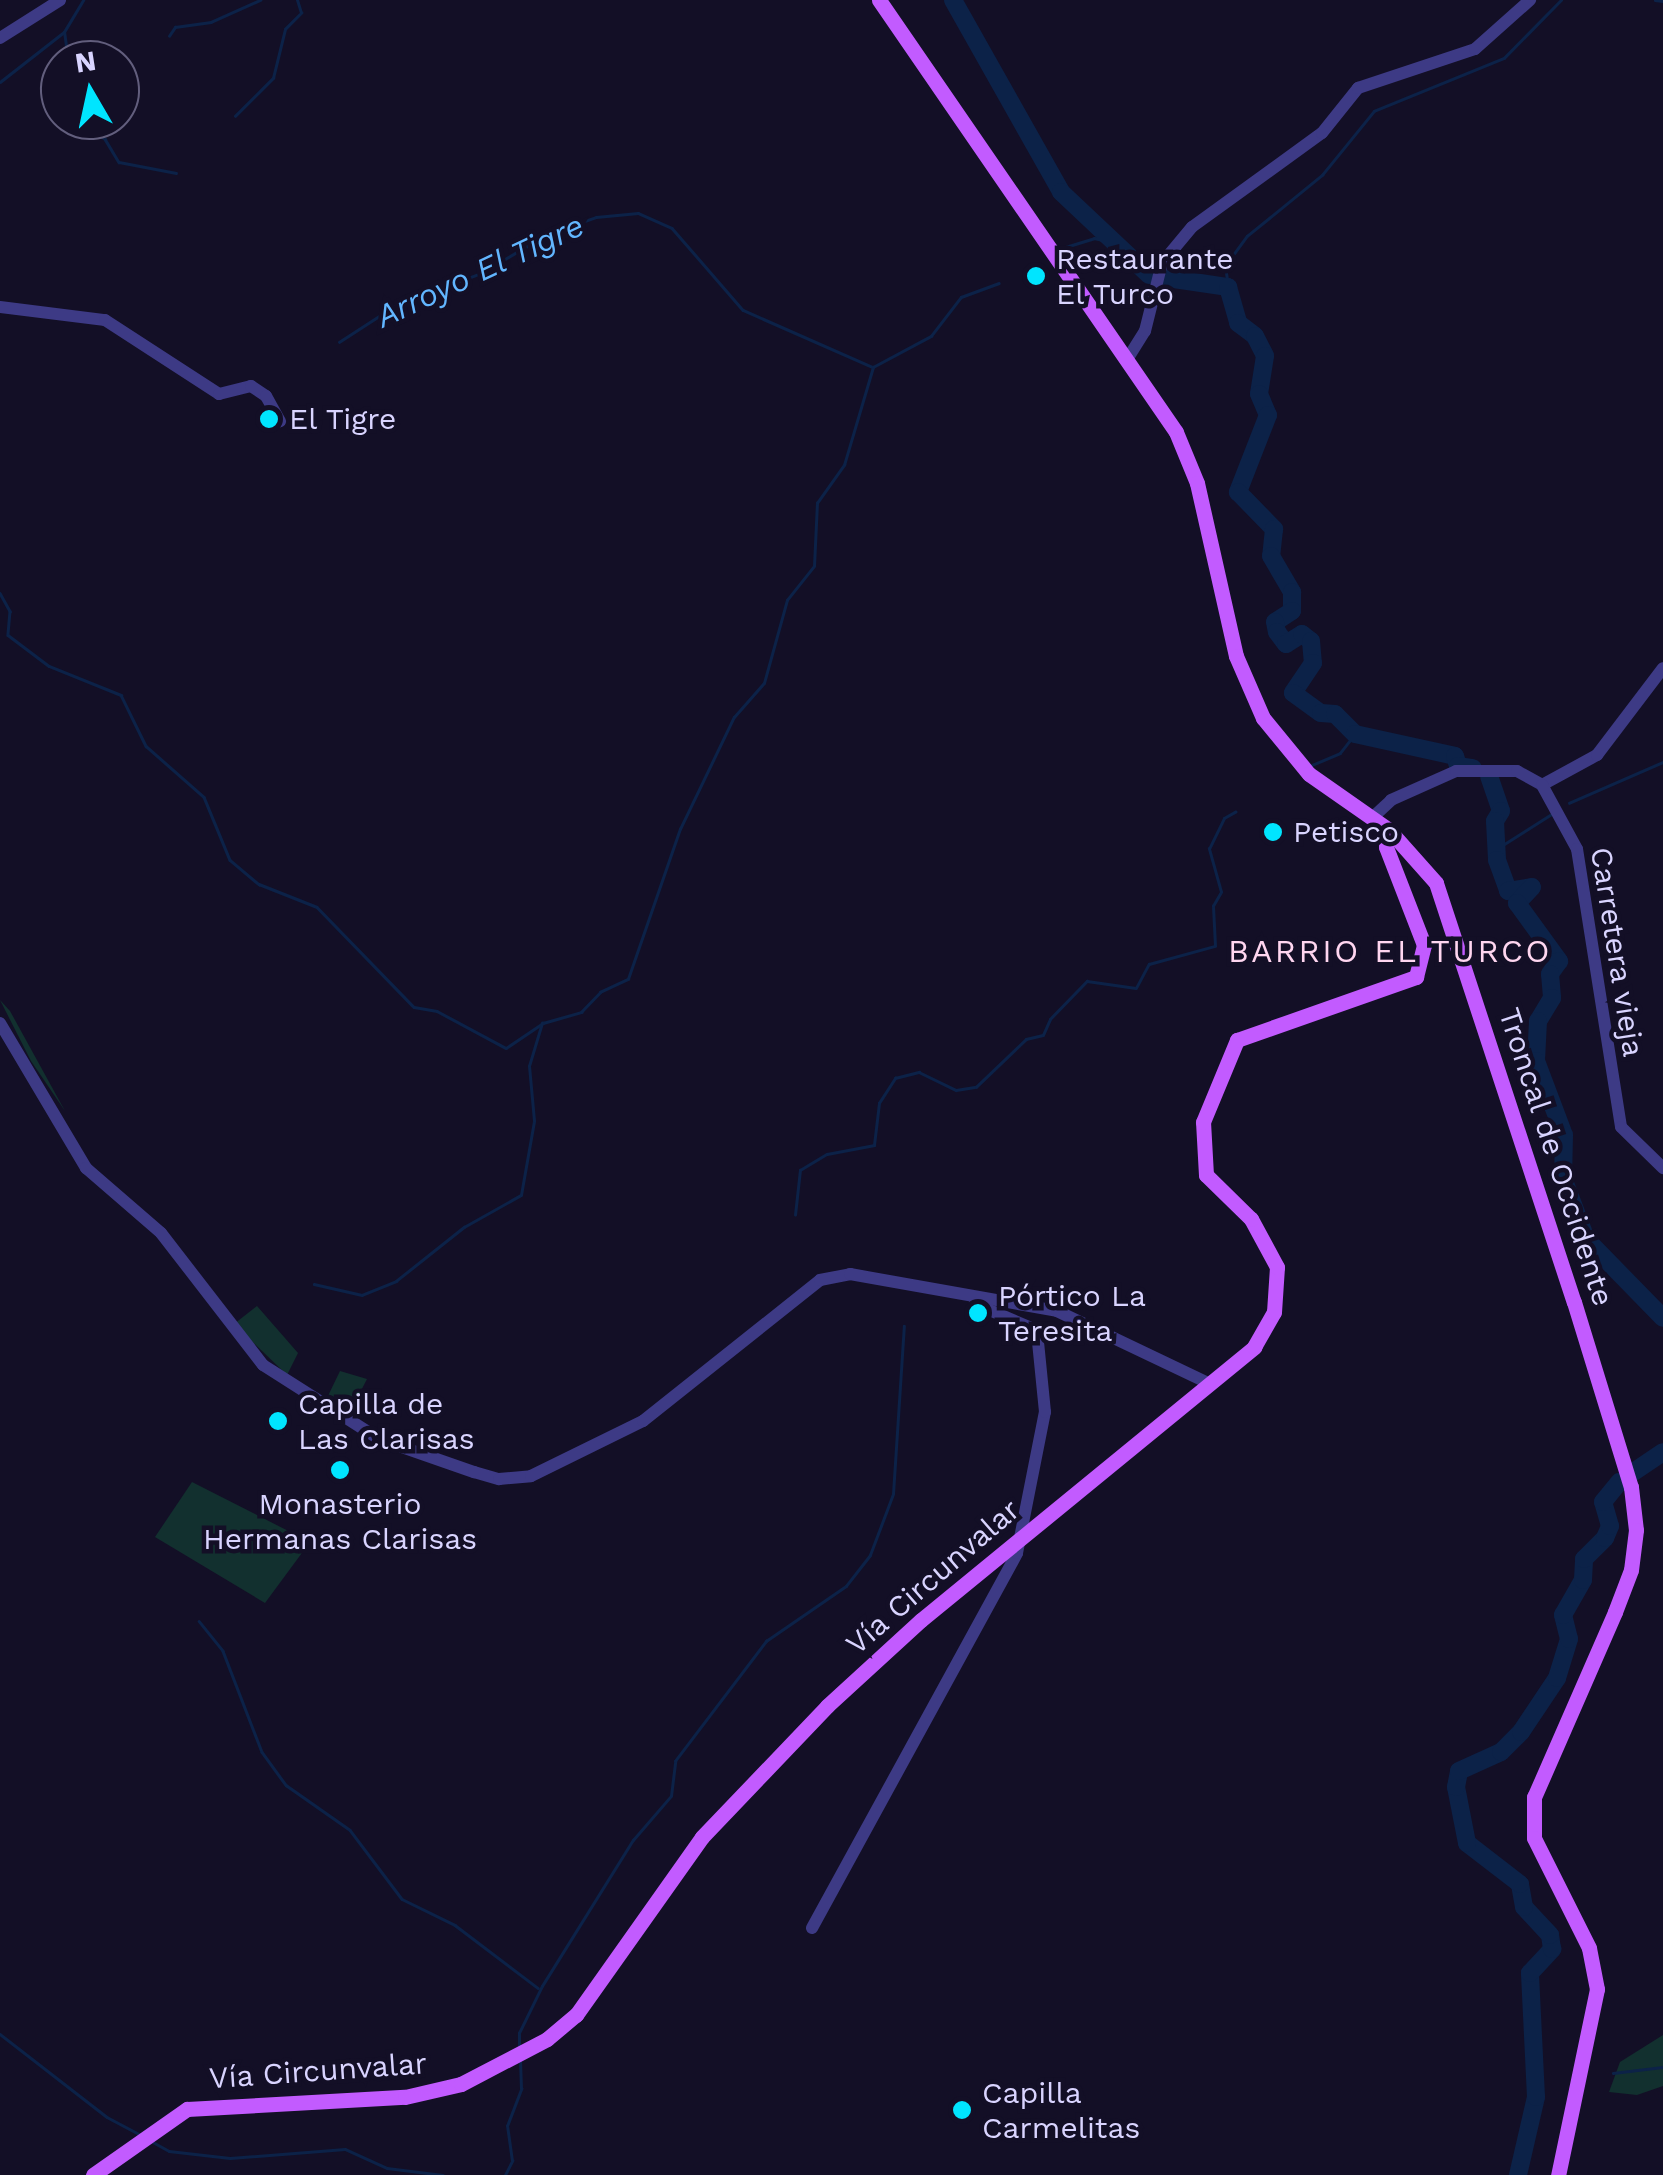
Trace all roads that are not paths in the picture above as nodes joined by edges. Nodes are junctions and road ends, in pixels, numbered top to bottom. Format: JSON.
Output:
{"nodes":[{"id":1,"x":60,"y":0,"type":"edge"},
{"id":2,"x":879,"y":0,"type":"edge"},
{"id":3,"x":1530,"y":0,"type":"edge"},
{"id":4,"x":0,"y":38,"type":"edge"},
{"id":5,"x":0,"y":307,"type":"edge"},
{"id":6,"x":1128,"y":358,"type":"junction"},
{"id":7,"x":280,"y":420,"type":"dead end"},
{"id":8,"x":1663,"y":668,"type":"edge"},
{"id":9,"x":1542,"y":785,"type":"junction"},
{"id":10,"x":1372,"y":818,"type":"junction"},
{"id":11,"x":1388,"y":830,"type":"junction"},
{"id":12,"x":0,"y":1022,"type":"edge"},
{"id":13,"x":1663,"y":1168,"type":"edge"},
{"id":14,"x":964,"y":1298,"type":"junction"},
{"id":15,"x":1210,"y":1384,"type":"junction"},
{"id":16,"x":1019,"y":1538,"type":"junction"},
{"id":17,"x":812,"y":1928,"type":"dead end"},
{"id":18,"x":93,"y":2175,"type":"edge"},
{"id":19,"x":1558,"y":2175,"type":"edge"}],
"edges":[{"from":1,"to":4,"type":"street"},
{"from":2,"to":6,"type":"main road","name":"Troncal de Occidente"},
{"from":3,"to":6,"type":"street"},
{"from":5,"to":7,"type":"street"},
{"from":6,"to":10,"type":"main road","name":"Troncal de Occidente"},
{"from":8,"to":9,"type":"street"},
{"from":9,"to":10,"type":"street"},
{"from":9,"to":13,"type":"street","name":"Carretera vieja"},
{"from":10,"to":11,"type":"main road","name":"Troncal de Occidente"},
{"from":11,"to":15,"type":"main road","name":"Vía Circunvalar"},
{"from":11,"to":19,"type":"main road","name":"Troncal de Occidente"},
{"from":12,"to":14,"type":"street"},
{"from":14,"to":15,"type":"street"},
{"from":14,"to":16,"type":"street"},
{"from":15,"to":16,"type":"main road","name":"Vía Circunvalar"},
{"from":16,"to":17,"type":"street"},
{"from":16,"to":18,"type":"main road","name":"Vía Circunvalar"}]}
